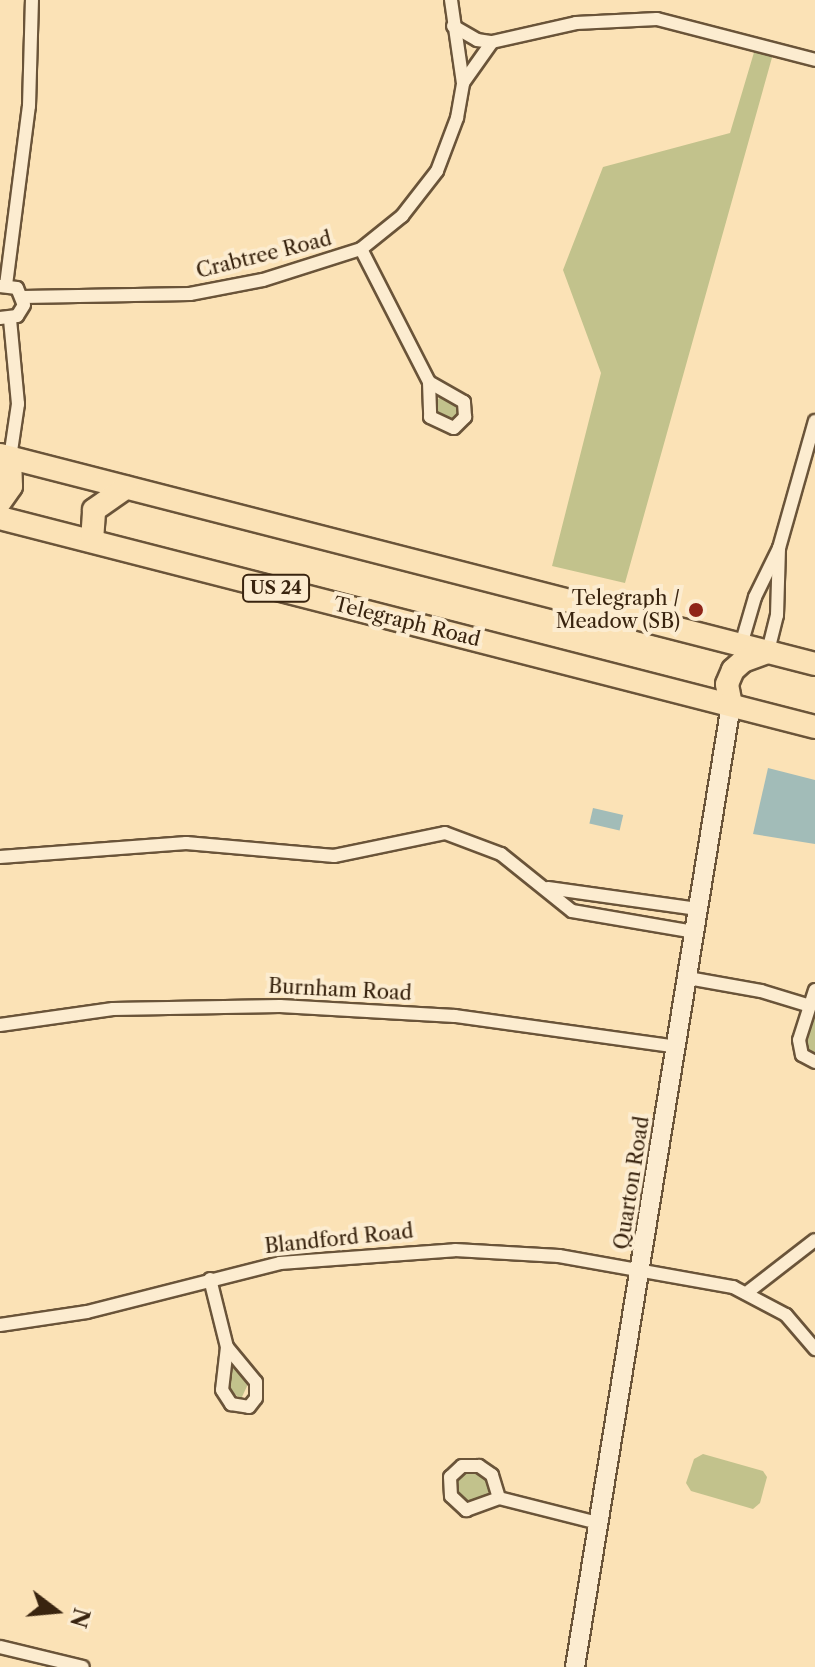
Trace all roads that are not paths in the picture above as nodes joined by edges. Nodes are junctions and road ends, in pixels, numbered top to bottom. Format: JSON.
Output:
{"nodes":[{"id":1,"x":32,"y":0,"type":"edge"},
{"id":2,"x":451,"y":0,"type":"edge"},
{"id":3,"x":453,"y":26,"type":"junction"},
{"id":4,"x":492,"y":42,"type":"junction"},
{"id":5,"x":815,"y":60,"type":"edge"},
{"id":6,"x":463,"y":83,"type":"junction"},
{"id":7,"x":361,"y":249,"type":"junction"},
{"id":8,"x":3,"y":286,"type":"edge"},
{"id":9,"x":23,"y":297,"type":"junction"},
{"id":10,"x":5,"y":319,"type":"edge"},
{"id":11,"x":429,"y":382,"type":"dead end"},
{"id":12,"x":814,"y":426,"type":"edge"},
{"id":13,"x":5,"y":456,"type":"edge"},
{"id":14,"x":126,"y":488,"type":"junction"},
{"id":15,"x":0,"y":502,"type":"edge"},
{"id":16,"x":0,"y":518,"type":"edge"},
{"id":17,"x":92,"y":541,"type":"junction"},
{"id":18,"x":779,"y":548,"type":"junction"},
{"id":19,"x":741,"y":645,"type":"junction"},
{"id":20,"x":768,"y":652,"type":"junction"},
{"id":21,"x":815,"y":664,"type":"edge"},
{"id":22,"x":731,"y":705,"type":"junction"},
{"id":23,"x":815,"y":727,"type":"edge"},
{"id":24,"x":0,"y":857,"type":"edge"},
{"id":25,"x":548,"y":888,"type":"junction"},
{"id":26,"x":698,"y":909,"type":"junction"},
{"id":27,"x":695,"y":932,"type":"junction"},
{"id":28,"x":688,"y":978,"type":"junction"},
{"id":29,"x":815,"y":990,"type":"edge"},
{"id":30,"x":807,"y":1005,"type":"junction"},
{"id":31,"x":0,"y":1025,"type":"edge"},
{"id":32,"x":677,"y":1047,"type":"junction"},
{"id":33,"x":815,"y":1062,"type":"edge"},
{"id":34,"x":815,"y":1240,"type":"edge"},
{"id":35,"x":639,"y":1273,"type":"junction"},
{"id":36,"x":210,"y":1279,"type":"junction"},
{"id":37,"x":749,"y":1291,"type":"junction"},
{"id":38,"x":0,"y":1325,"type":"edge"},
{"id":39,"x":227,"y":1347,"type":"junction"},
{"id":40,"x":815,"y":1349,"type":"edge"},
{"id":41,"x":499,"y":1498,"type":"dead end"},
{"id":42,"x":598,"y":1523,"type":"junction"},
{"id":43,"x":0,"y":1647,"type":"edge"},
{"id":44,"x":83,"y":1667,"type":"edge"},
{"id":45,"x":575,"y":1667,"type":"edge"}],
"edges":[{"from":1,"to":8,"type":"street"},
{"from":2,"to":3,"type":"street"},
{"from":3,"to":4,"type":"street"},
{"from":3,"to":6,"type":"street"},
{"from":4,"to":5,"type":"street"},
{"from":4,"to":6,"type":"street","name":"Crabtree Road"},
{"from":6,"to":7,"type":"street","name":"Crabtree Road"},
{"from":7,"to":9,"type":"street","name":"Crabtree Road"},
{"from":7,"to":11,"type":"street"},
{"from":8,"to":9,"type":"street"},
{"from":9,"to":10,"type":"street"},
{"from":10,"to":13,"type":"street"},
{"from":12,"to":18,"type":"street"},
{"from":13,"to":14,"type":"highway"},
{"from":13,"to":15,"type":"highway"},
{"from":14,"to":17,"type":"highway"},
{"from":14,"to":19,"type":"highway"},
{"from":16,"to":17,"type":"highway","name":"Telegraph Road","number":"US 24"},
{"from":17,"to":22,"type":"highway","name":"Telegraph Road","number":"US 24"},
{"from":18,"to":19,"type":"street"},
{"from":18,"to":20,"type":"street"},
{"from":19,"to":20,"type":"highway"},
{"from":20,"to":21,"type":"highway"},
{"from":20,"to":22,"type":"highway"},
{"from":22,"to":23,"type":"highway","name":"Telegraph Road","number":"US 24"},
{"from":22,"to":26,"type":"street","name":"Quarton Road"},
{"from":24,"to":25,"type":"street"},
{"from":25,"to":26,"type":"street"},
{"from":25,"to":27,"type":"street"},
{"from":26,"to":27,"type":"street","name":"Quarton Road"},
{"from":27,"to":28,"type":"street","name":"Quarton Road"},
{"from":28,"to":30,"type":"street"},
{"from":28,"to":32,"type":"street","name":"Quarton Road"},
{"from":29,"to":30,"type":"street"},
{"from":30,"to":33,"type":"street"},
{"from":31,"to":32,"type":"street","name":"Burnham Road"},
{"from":32,"to":35,"type":"street","name":"Quarton Road"},
{"from":34,"to":37,"type":"street"},
{"from":35,"to":36,"type":"street","name":"Blandford Road"},
{"from":35,"to":37,"type":"street","name":"Blandford Road"},
{"from":35,"to":42,"type":"street","name":"Quarton Road"},
{"from":36,"to":38,"type":"street","name":"Blandford Road"},
{"from":36,"to":39,"type":"street"},
{"from":37,"to":40,"type":"street"},
{"from":39,"to":39,"type":"street"},
{"from":41,"to":42,"type":"street"},
{"from":42,"to":45,"type":"street","name":"Quarton Road"},
{"from":43,"to":44,"type":"street"}]}
